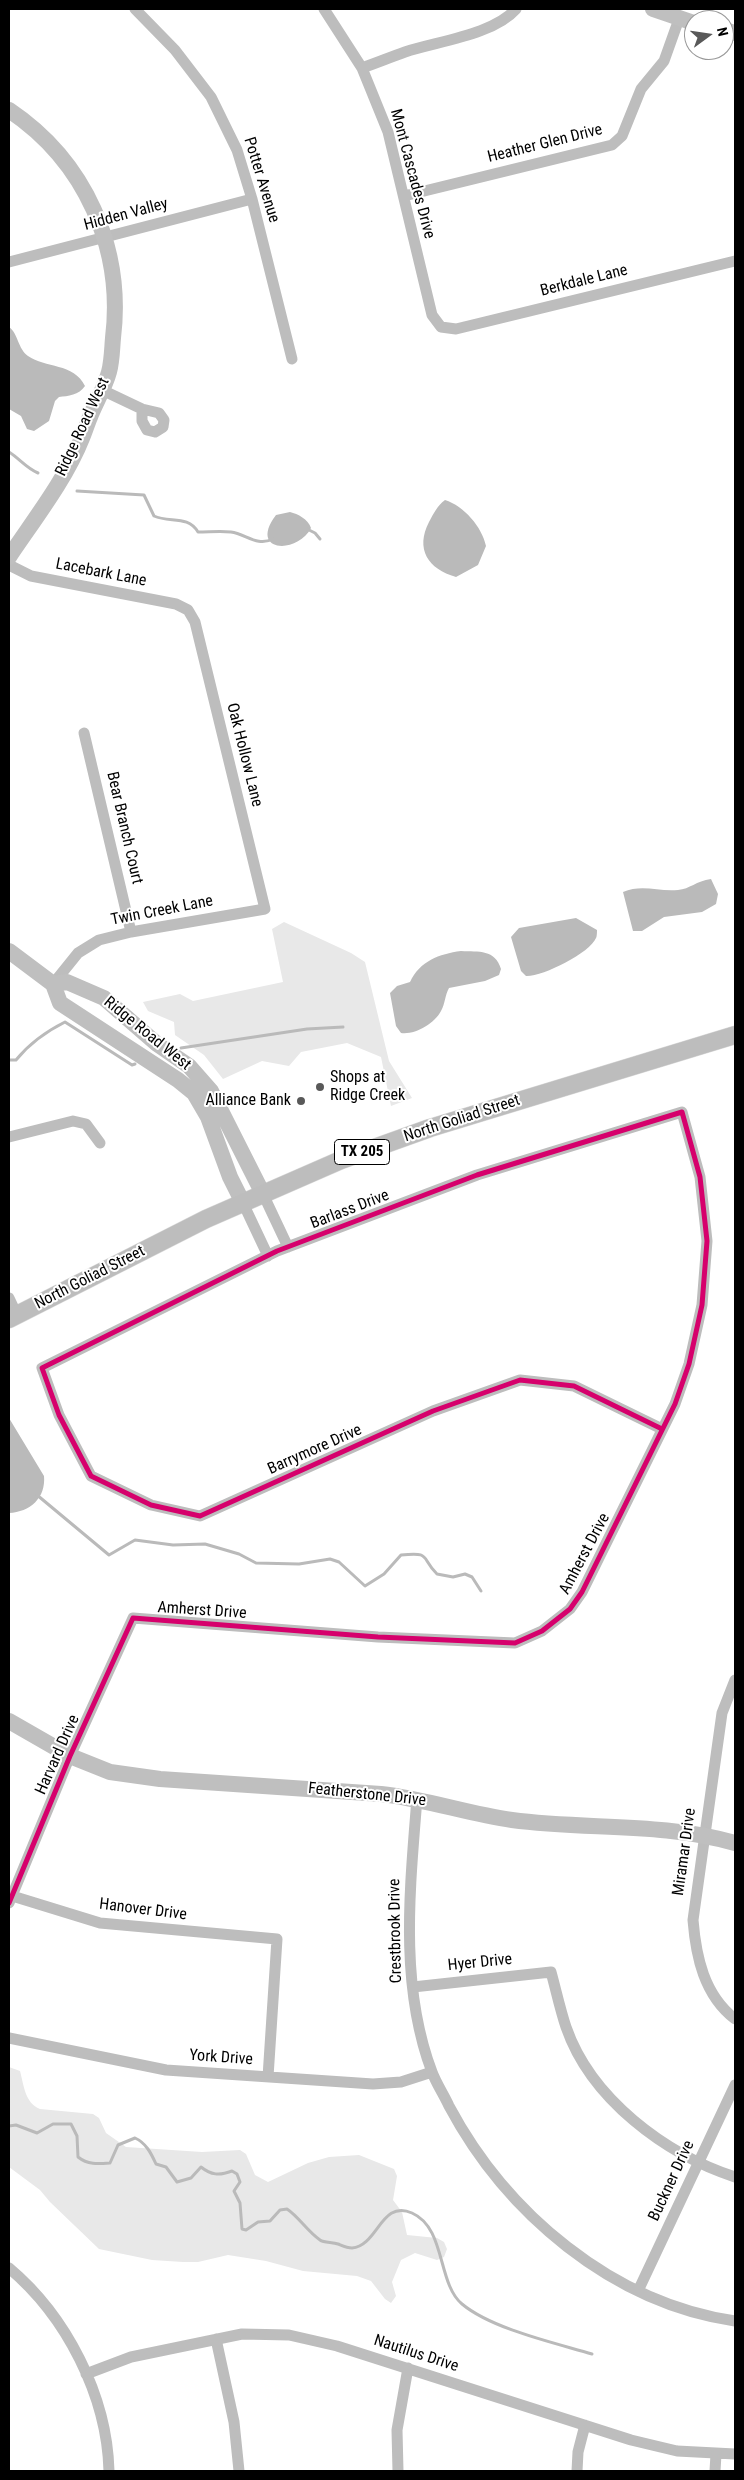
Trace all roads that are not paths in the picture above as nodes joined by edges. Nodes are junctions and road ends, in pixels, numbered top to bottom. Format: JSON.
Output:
{"nodes":[{"id":1,"x":134,"y":9,"type":"edge"},
{"id":2,"x":324,"y":9,"type":"edge"},
{"id":3,"x":516,"y":9,"type":"edge"},
{"id":4,"x":653,"y":9,"type":"edge"},
{"id":5,"x":684,"y":20,"type":"edge"},
{"id":6,"x":684,"y":26,"type":"edge"},
{"id":7,"x":362,"y":68,"type":"junction"},
{"id":8,"x":9,"y":110,"type":"edge"},
{"id":9,"x":404,"y":196,"type":"junction"},
{"id":10,"x":252,"y":199,"type":"junction"},
{"id":11,"x":105,"y":238,"type":"junction"},
{"id":12,"x":735,"y":261,"type":"edge"},
{"id":13,"x":9,"y":262,"type":"edge"},
{"id":14,"x":441,"y":327,"type":"joint"},
{"id":15,"x":292,"y":359,"type":"dead end"},
{"id":16,"x":102,"y":390,"type":"junction"},
{"id":17,"x":142,"y":409,"type":"dead end"},
{"id":18,"x":9,"y":558,"type":"edge"},
{"id":19,"x":9,"y":565,"type":"edge"},
{"id":20,"x":188,"y":610,"type":"joint"},
{"id":21,"x":84,"y":733,"type":"dead end"},
{"id":22,"x":265,"y":909,"type":"joint"},
{"id":23,"x":131,"y":932,"type":"junction"},
{"id":24,"x":9,"y":951,"type":"edge"},
{"id":25,"x":53,"y":984,"type":"junction"},
{"id":26,"x":735,"y":1035,"type":"edge"},
{"id":27,"x":682,"y":1112,"type":"joint"},
{"id":28,"x":214,"y":1113,"type":"junction"},
{"id":29,"x":9,"y":1137,"type":"edge"},
{"id":30,"x":100,"y":1143,"type":"dead end"},
{"id":31,"x":263,"y":1194,"type":"junction"},
{"id":32,"x":243,"y":1203,"type":"junction"},
{"id":33,"x":288,"y":1247,"type":"junction"},
{"id":34,"x":268,"y":1256,"type":"junction"},
{"id":35,"x":9,"y":1298,"type":"edge"},
{"id":36,"x":13,"y":1317,"type":"edge"},
{"id":37,"x":42,"y":1368,"type":"joint"},
{"id":38,"x":662,"y":1430,"type":"junction"},
{"id":39,"x":133,"y":1618,"type":"joint"},
{"id":40,"x":735,"y":1680,"type":"edge"},
{"id":41,"x":9,"y":1721,"type":"edge"},
{"id":42,"x":70,"y":1756,"type":"junction"},
{"id":43,"x":417,"y":1798,"type":"junction"},
{"id":44,"x":704,"y":1834,"type":"junction"},
{"id":45,"x":735,"y":1844,"type":"edge"},
{"id":46,"x":10,"y":1898,"type":"edge"},
{"id":47,"x":413,"y":1987,"type":"junction"},
{"id":48,"x":735,"y":2019,"type":"edge"},
{"id":49,"x":9,"y":2038,"type":"edge"},
{"id":50,"x":432,"y":2072,"type":"junction"},
{"id":51,"x":268,"y":2077,"type":"junction"},
{"id":52,"x":735,"y":2085,"type":"edge"},
{"id":53,"x":698,"y":2163,"type":"junction"},
{"id":54,"x":735,"y":2177,"type":"edge"},
{"id":55,"x":9,"y":2268,"type":"edge"},
{"id":56,"x":638,"y":2291,"type":"junction"},
{"id":57,"x":735,"y":2321,"type":"edge"},
{"id":58,"x":216,"y":2339,"type":"junction"},
{"id":59,"x":408,"y":2368,"type":"junction"},
{"id":60,"x":86,"y":2374,"type":"junction"},
{"id":61,"x":586,"y":2425,"type":"junction"},
{"id":62,"x":716,"y":2454,"type":"junction"},
{"id":63,"x":735,"y":2454,"type":"edge"},
{"id":64,"x":109,"y":2471,"type":"edge"},
{"id":65,"x":239,"y":2471,"type":"edge"},
{"id":66,"x":398,"y":2471,"type":"edge"},
{"id":67,"x":577,"y":2471,"type":"edge"},
{"id":68,"x":715,"y":2471,"type":"edge"}],
"edges":[{"from":1,"to":10,"type":"street","name":"Potter Avenue"},
{"from":2,"to":7,"type":"street","name":"Mont Cascades Drive"},
{"from":3,"to":7,"type":"street"},
{"from":4,"to":5,"type":"street"},
{"from":6,"to":9,"type":"street","name":"Heather Glen Drive"},
{"from":7,"to":9,"type":"street","name":"Mont Cascades Drive"},
{"from":8,"to":11,"type":"street","name":"Ridge Road West"},
{"from":9,"to":14,"type":"street","name":"Mont Cascades Drive"},
{"from":10,"to":11,"type":"street","name":"Hidden Valley"},
{"from":10,"to":15,"type":"street","name":"Potter Avenue"},
{"from":11,"to":13,"type":"street","name":"Hidden Valley"},
{"from":11,"to":16,"type":"street","name":"Ridge Road West"},
{"from":12,"to":14,"type":"street","name":"Berkdale Lane"},
{"from":16,"to":17,"type":"street"},
{"from":16,"to":18,"type":"street","name":"Ridge Road West"},
{"from":19,"to":20,"type":"street","name":"Lacebark Lane"},
{"from":20,"to":22,"type":"street","name":"Oak Hollow Lane"},
{"from":21,"to":23,"type":"street","name":"Bear Branch Court"},
{"from":22,"to":23,"type":"street","name":"Twin Creek Lane"},
{"from":23,"to":25,"type":"street","name":"Twin Creek Lane"},
{"from":24,"to":25,"type":"street","name":"Ridge Road West"},
{"from":25,"to":28,"type":"street","name":"Ridge Road West"},
{"from":25,"to":28,"type":"street","name":"Ridge Road West"},
{"from":26,"to":31,"type":"main road","name":"North Goliad Street","number":"TX 205"},
{"from":27,"to":33,"type":"street","name":"Barlass Drive"},
{"from":27,"to":38,"type":"street","name":"Amherst Drive"},
{"from":28,"to":31,"type":"street","name":"Ridge Road West"},
{"from":28,"to":32,"type":"street","name":"Ridge Road West"},
{"from":29,"to":30,"type":"street"},
{"from":31,"to":32,"type":"main road","name":"North Goliad Street","number":"TX 205"},
{"from":31,"to":33,"type":"street","name":"Ridge Road West"},
{"from":32,"to":34,"type":"street","name":"Ridge Road West"},
{"from":32,"to":36,"type":"main road","name":"North Goliad Street","number":"TX 205"},
{"from":33,"to":34,"type":"street","name":"Barlass Drive"},
{"from":34,"to":37,"type":"street","name":"Barlass Drive"},
{"from":35,"to":36,"type":"street"},
{"from":37,"to":38,"type":"street","name":"Barrymore Drive"},
{"from":38,"to":39,"type":"street","name":"Amherst Drive"},
{"from":39,"to":42,"type":"street","name":"Harvard Drive"},
{"from":40,"to":44,"type":"street","name":"Miramar Drive"},
{"from":41,"to":42,"type":"street","name":"Featherstone Drive"},
{"from":42,"to":43,"type":"street","name":"Featherstone Drive"},
{"from":42,"to":46,"type":"street","name":"Harvard Drive"},
{"from":43,"to":44,"type":"street","name":"Featherstone Drive"},
{"from":43,"to":47,"type":"street","name":"Crestbrook Drive"},
{"from":44,"to":45,"type":"street","name":"Featherstone Drive"},
{"from":44,"to":48,"type":"street","name":"Miramar Drive"},
{"from":46,"to":51,"type":"street","name":"Hanover Drive"},
{"from":47,"to":50,"type":"street","name":"Crestbrook Drive"},
{"from":47,"to":53,"type":"street","name":"Hyer Drive"},
{"from":49,"to":51,"type":"street","name":"York Drive"},
{"from":50,"to":51,"type":"street","name":"York Drive"},
{"from":50,"to":56,"type":"street","name":"Crestbrook Drive"},
{"from":52,"to":53,"type":"street","name":"Buckner Drive"},
{"from":53,"to":54,"type":"street"},
{"from":53,"to":56,"type":"street","name":"Buckner Drive"},
{"from":55,"to":60,"type":"street"},
{"from":56,"to":57,"type":"street","name":"Crestbrook Drive"},
{"from":58,"to":59,"type":"street","name":"Nautilus Drive"},
{"from":58,"to":60,"type":"street","name":"Nautilus Drive"},
{"from":58,"to":65,"type":"street"},
{"from":59,"to":61,"type":"street","name":"Nautilus Drive"},
{"from":59,"to":66,"type":"street"},
{"from":60,"to":64,"type":"street"},
{"from":61,"to":62,"type":"street","name":"Nautilus Drive"},
{"from":61,"to":67,"type":"street"},
{"from":62,"to":63,"type":"street","name":"Nautilus Drive"},
{"from":62,"to":68,"type":"street"}]}
